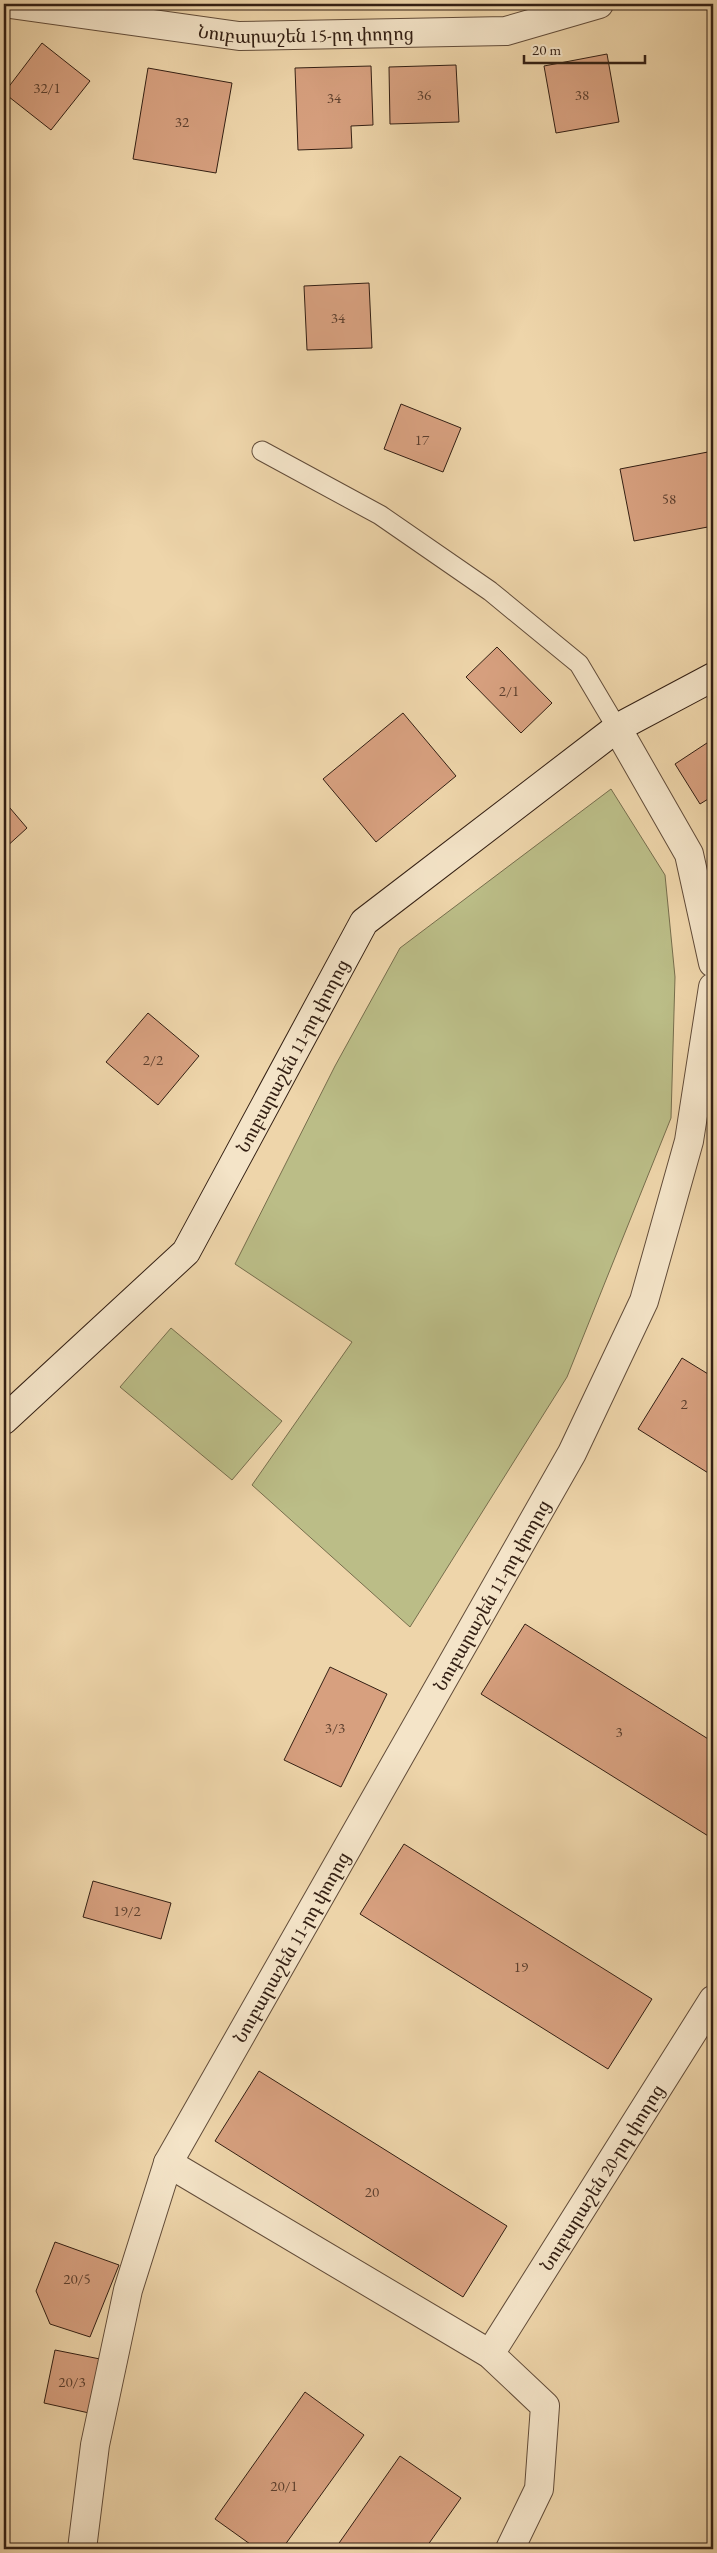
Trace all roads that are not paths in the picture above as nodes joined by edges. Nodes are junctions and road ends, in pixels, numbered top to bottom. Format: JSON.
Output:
{"nodes":[{"id":1,"x":10,"y":4,"type":"edge"},
{"id":2,"x":599,"y":4,"type":"edge"},
{"id":3,"x":262,"y":451,"type":"dead end"},
{"id":4,"x":713,"y":677,"type":"edge"},
{"id":5,"x":617,"y":728,"type":"junction"},
{"id":6,"x":713,"y":963,"type":"edge"},
{"id":7,"x":713,"y":987,"type":"edge"},
{"id":8,"x":4,"y":1420,"type":"edge"},
{"id":9,"x":713,"y":2000,"type":"edge"},
{"id":10,"x":168,"y":2163,"type":"junction"},
{"id":11,"x":490,"y":2354,"type":"junction"},
{"id":12,"x":82,"y":2549,"type":"edge"},
{"id":13,"x":510,"y":2549,"type":"edge"}],
"edges":[{"from":1,"to":2,"type":"street","name":"Նուբարաշեն 15-րդ փողոց"},
{"from":3,"to":5,"type":"lane"},
{"from":4,"to":5,"type":"street","name":"Նուբարաշեն 11-րդ փողոց"},
{"from":5,"to":6,"type":"street"},
{"from":5,"to":8,"type":"street","name":"Նուբարաշեն 11-րդ փողոց"},
{"from":7,"to":10,"type":"street","name":"Նուբարաշեն 11-րդ փողոց"},
{"from":9,"to":11,"type":"street","name":"Նուբարաշեն 20-րդ փողոց"},
{"from":10,"to":11,"type":"street"},
{"from":10,"to":12,"type":"street","name":"Նուբարաշեն 11-րդ փողոց"},
{"from":11,"to":13,"type":"street"}]}
